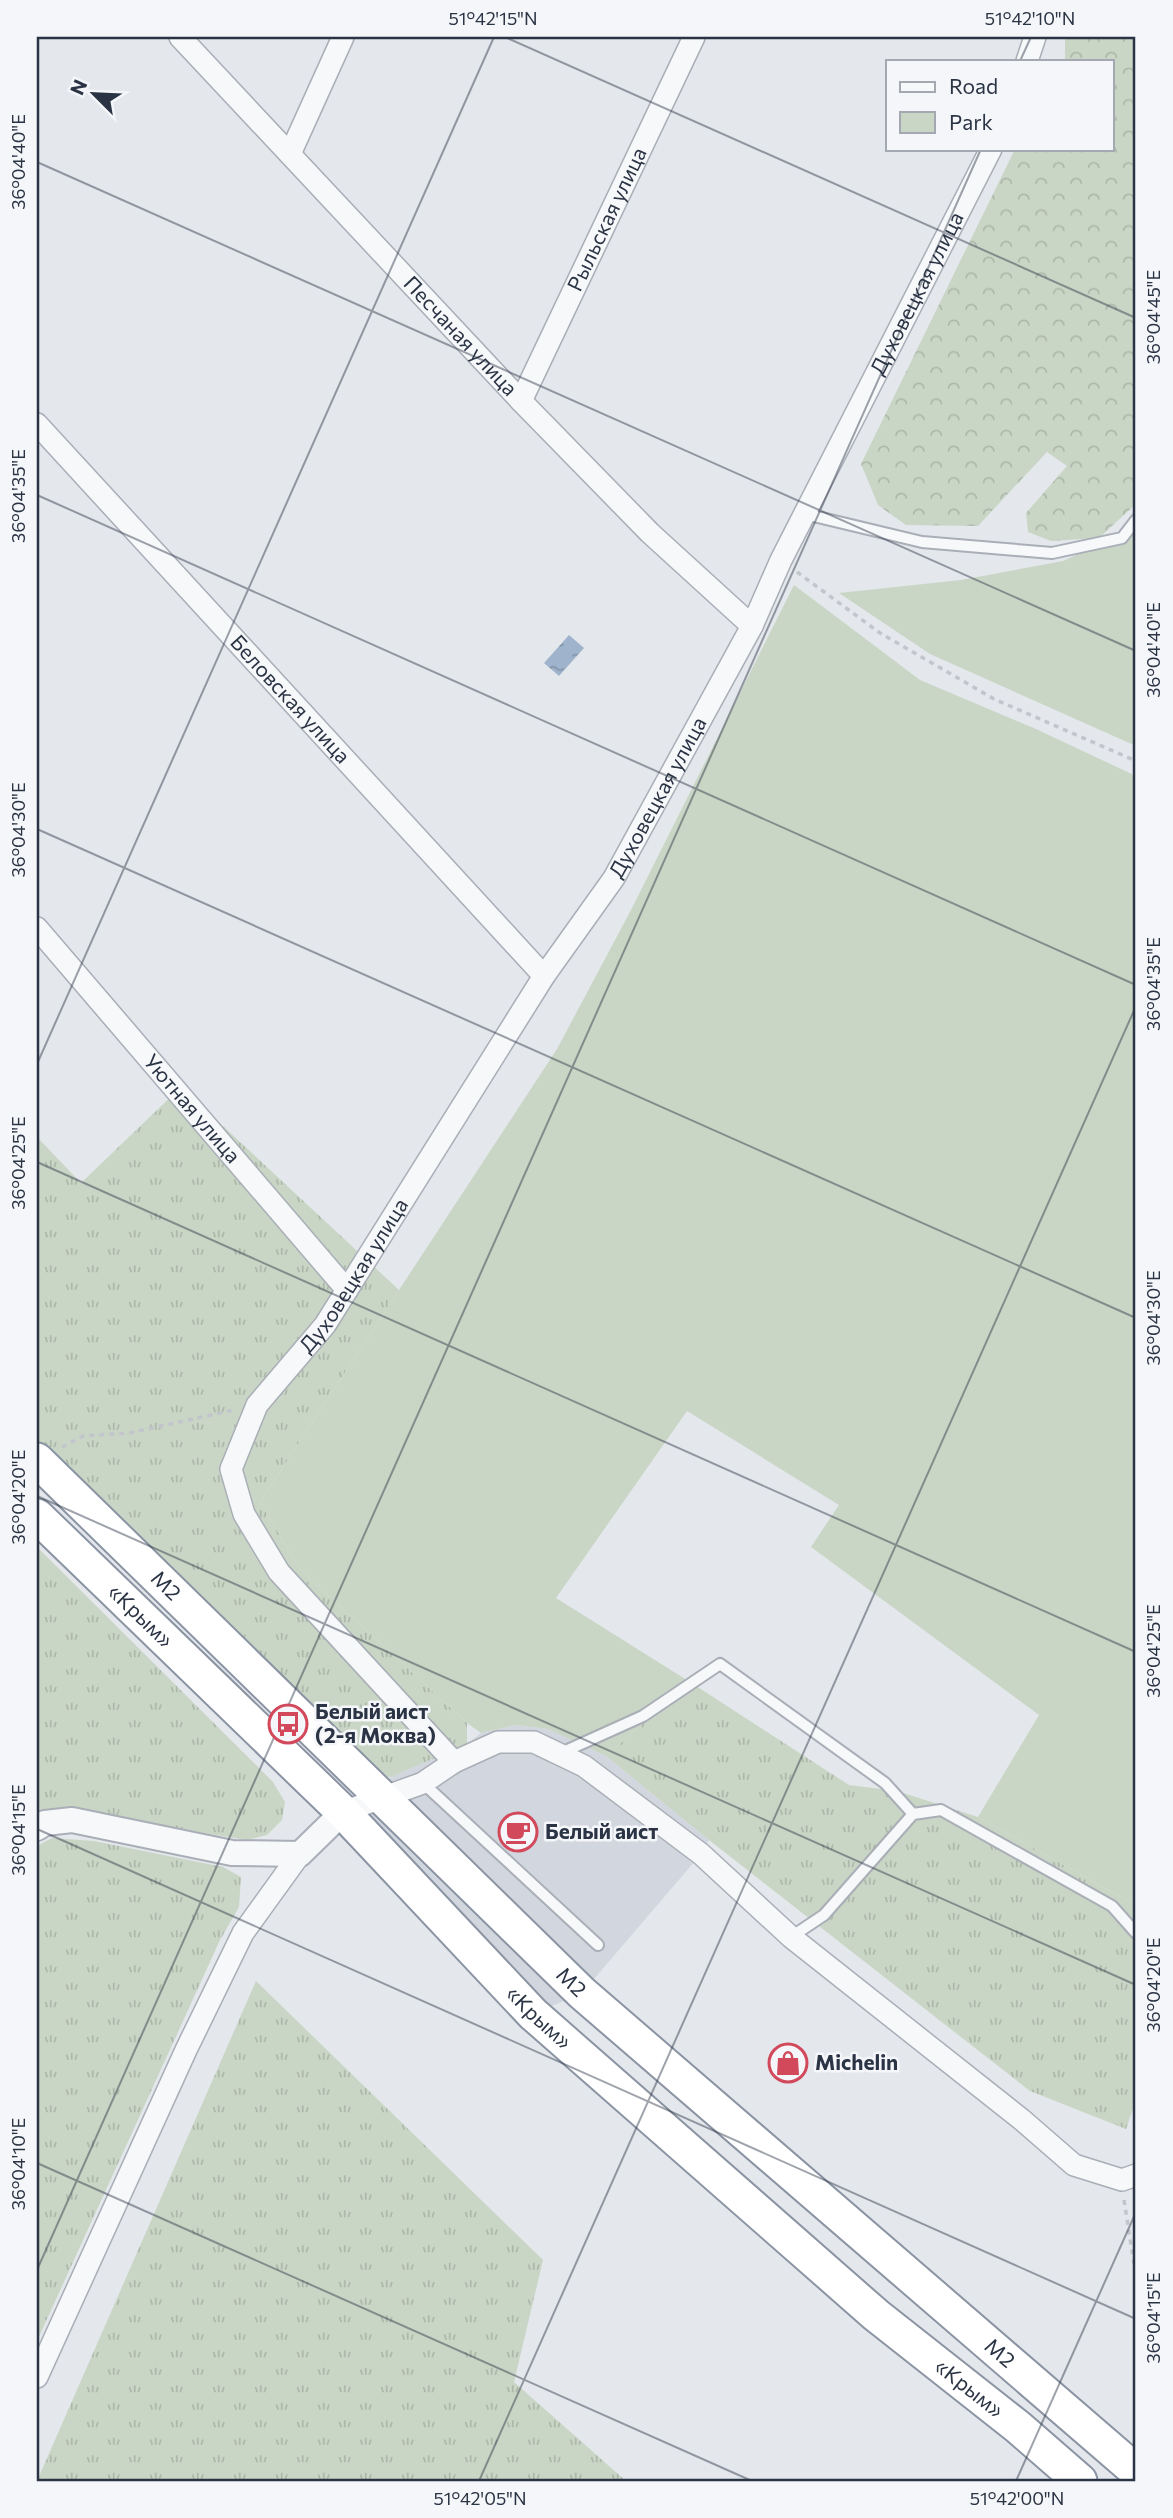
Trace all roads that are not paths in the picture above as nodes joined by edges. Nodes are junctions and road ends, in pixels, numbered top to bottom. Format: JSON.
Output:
{"nodes":[{"id":1,"x":180,"y":37,"type":"edge"},
{"id":2,"x":343,"y":37,"type":"edge"},
{"id":3,"x":694,"y":37,"type":"edge"},
{"id":4,"x":1035,"y":37,"type":"edge"},
{"id":5,"x":1027,"y":60,"type":"edge"},
{"id":6,"x":990,"y":150,"type":"edge"},
{"id":7,"x":290,"y":154,"type":"junction"},
{"id":8,"x":521,"y":401,"type":"junction"},
{"id":9,"x":37,"y":424,"type":"edge"},
{"id":10,"x":806,"y":513,"type":"junction"},
{"id":11,"x":1136,"y":520,"type":"edge"},
{"id":12,"x":752,"y":626,"type":"junction"},
{"id":13,"x":37,"y":928,"type":"edge"},
{"id":14,"x":544,"y":976,"type":"junction"},
{"id":15,"x":347,"y":1290,"type":"junction"},
{"id":16,"x":37,"y":1461,"type":"edge"},
{"id":17,"x":37,"y":1516,"type":"edge"},
{"id":18,"x":559,"y":1754,"type":"junction"},
{"id":19,"x":454,"y":1762,"type":"junction"},
{"id":20,"x":423,"y":1783,"type":"junction"},
{"id":21,"x":381,"y":1797,"type":"junction"},
{"id":22,"x":343,"y":1812,"type":"junction"},
{"id":23,"x":913,"y":1814,"type":"junction"},
{"id":24,"x":37,"y":1828,"type":"edge"},
{"id":25,"x":300,"y":1854,"type":"junction"},
{"id":26,"x":1136,"y":1933,"type":"edge"},
{"id":27,"x":791,"y":1937,"type":"junction"},
{"id":28,"x":598,"y":1945,"type":"dead end"},
{"id":29,"x":1131,"y":2182,"type":"edge"},
{"id":30,"x":37,"y":2377,"type":"edge"},
{"id":31,"x":1136,"y":2471,"type":"edge"},
{"id":32,"x":1080,"y":2481,"type":"edge"}],
"edges":[{"from":1,"to":7,"type":"street","name":"Песчаная улица"},
{"from":2,"to":7,"type":"street"},
{"from":3,"to":8,"type":"street","name":"Рыльская улица"},
{"from":4,"to":5,"type":"street"},
{"from":6,"to":10,"type":"street","name":"Духовецкая улица"},
{"from":7,"to":8,"type":"street","name":"Песчаная улица"},
{"from":8,"to":12,"type":"street","name":"Песчаная улица"},
{"from":9,"to":14,"type":"street","name":"Беловская улица"},
{"from":10,"to":11,"type":"lane"},
{"from":10,"to":12,"type":"street","name":"Духовецкая улица"},
{"from":12,"to":14,"type":"street","name":"Духовецкая улица"},
{"from":13,"to":15,"type":"street","name":"Уютная улица"},
{"from":14,"to":15,"type":"street","name":"Духовецкая улица"},
{"from":15,"to":19,"type":"street","name":"Духовецкая улица"},
{"from":16,"to":21,"type":"highway","name":"М2"},
{"from":17,"to":22,"type":"highway","name":"«Крым»"},
{"from":18,"to":19,"type":"street"},
{"from":18,"to":23,"type":"lane"},
{"from":18,"to":27,"type":"street"},
{"from":19,"to":20,"type":"street"},
{"from":20,"to":21,"type":"street"},
{"from":20,"to":28,"type":"lane"},
{"from":21,"to":22,"type":"street"},
{"from":21,"to":31,"type":"highway","name":"М2"},
{"from":22,"to":25,"type":"street"},
{"from":22,"to":32,"type":"highway","name":"«Крым»"},
{"from":23,"to":26,"type":"lane"},
{"from":23,"to":27,"type":"lane"},
{"from":24,"to":25,"type":"street"},
{"from":25,"to":30,"type":"street"},
{"from":27,"to":29,"type":"street"}]}
